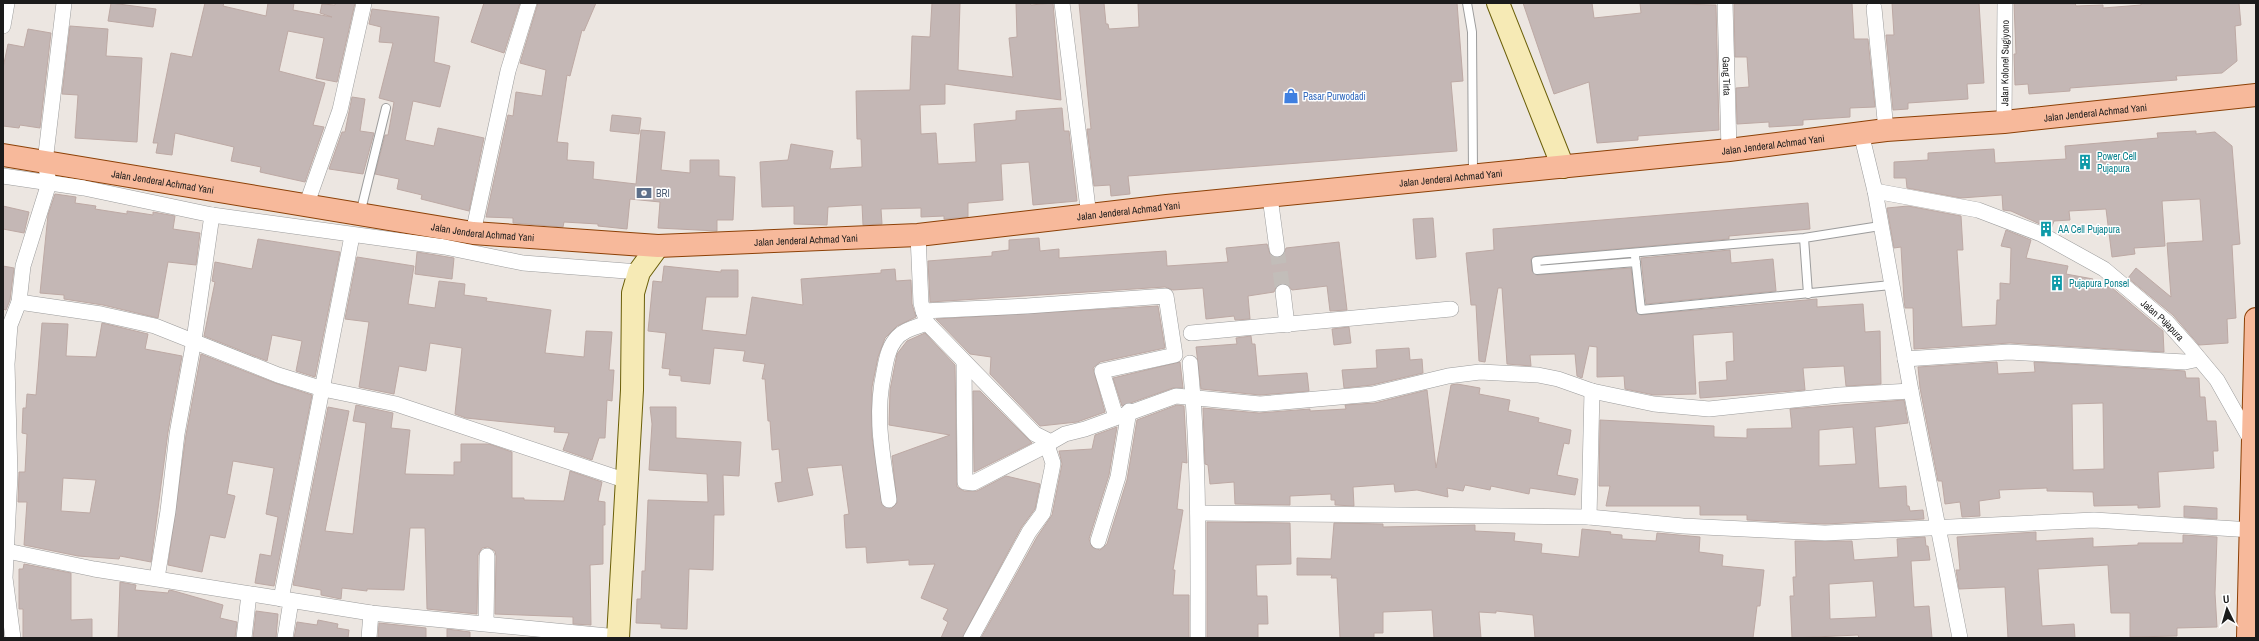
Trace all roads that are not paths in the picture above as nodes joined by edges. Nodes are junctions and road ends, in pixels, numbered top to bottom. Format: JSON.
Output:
{"nodes":[{"id":1,"x":7,"y":3,"type":"edge"},
{"id":2,"x":64,"y":3,"type":"edge"},
{"id":3,"x":364,"y":3,"type":"edge"},
{"id":4,"x":529,"y":3,"type":"edge"},
{"id":5,"x":1062,"y":3,"type":"edge"},
{"id":6,"x":1467,"y":3,"type":"edge"},
{"id":7,"x":1498,"y":3,"type":"edge"},
{"id":8,"x":1725,"y":3,"type":"edge"},
{"id":9,"x":2005,"y":3,"type":"edge"},
{"id":10,"x":1874,"y":8,"type":"dead end"},
{"id":11,"x":3,"y":26,"type":"edge"},
{"id":12,"x":2256,"y":95,"type":"edge"},
{"id":13,"x":386,"y":108,"type":"dead end"},
{"id":14,"x":2004,"y":122,"type":"junction"},
{"id":15,"x":1886,"y":130,"type":"junction"},
{"id":16,"x":1861,"y":133,"type":"junction"},
{"id":17,"x":1729,"y":150,"type":"junction"},
{"id":18,"x":3,"y":155,"type":"edge"},
{"id":19,"x":1563,"y":167,"type":"junction"},
{"id":20,"x":47,"y":173,"type":"junction"},
{"id":21,"x":3,"y":176,"type":"edge"},
{"id":22,"x":1473,"y":177,"type":"junction"},
{"id":23,"x":1875,"y":191,"type":"junction"},
{"id":24,"x":1270,"y":197,"type":"junction"},
{"id":25,"x":306,"y":206,"type":"junction"},
{"id":26,"x":212,"y":215,"type":"junction"},
{"id":27,"x":360,"y":215,"type":"junction"},
{"id":28,"x":1089,"y":216,"type":"junction"},
{"id":29,"x":1880,"y":226,"type":"junction"},
{"id":30,"x":473,"y":233,"type":"junction"},
{"id":31,"x":918,"y":235,"type":"junction"},
{"id":32,"x":352,"y":236,"type":"junction"},
{"id":33,"x":1804,"y":238,"type":"junction"},
{"id":34,"x":658,"y":246,"type":"junction"},
{"id":35,"x":1277,"y":249,"type":"tunnel mouth"},
{"id":36,"x":1635,"y":253,"type":"junction"},
{"id":37,"x":1636,"y":262,"type":"junction"},
{"id":38,"x":639,"y":272,"type":"junction"},
{"id":39,"x":1891,"y":285,"type":"junction"},
{"id":40,"x":1283,"y":292,"type":"tunnel mouth"},
{"id":41,"x":1808,"y":294,"type":"junction"},
{"id":42,"x":19,"y":302,"type":"junction"},
{"id":43,"x":1451,"y":309,"type":"dead end"},
{"id":44,"x":925,"y":317,"type":"junction"},
{"id":45,"x":2256,"y":319,"type":"edge"},
{"id":46,"x":1287,"y":325,"type":"junction"},
{"id":47,"x":1191,"y":333,"type":"dead end"},
{"id":48,"x":194,"y":340,"type":"junction"},
{"id":49,"x":1906,"y":359,"type":"junction"},
{"id":50,"x":2199,"y":359,"type":"junction"},
{"id":51,"x":964,"y":362,"type":"junction"},
{"id":52,"x":1190,"y":362,"type":"dead end"},
{"id":53,"x":323,"y":389,"type":"junction"},
{"id":54,"x":1592,"y":391,"type":"junction"},
{"id":55,"x":1911,"y":391,"type":"junction"},
{"id":56,"x":1194,"y":399,"type":"junction"},
{"id":57,"x":1123,"y":414,"type":"junction"},
{"id":58,"x":2253,"y":442,"type":"junction"},
{"id":59,"x":1049,"y":444,"type":"junction"},
{"id":60,"x":627,"y":481,"type":"junction"},
{"id":61,"x":888,"y":500,"type":"dead end"},
{"id":62,"x":1198,"y":513,"type":"junction"},
{"id":63,"x":1588,"y":517,"type":"junction"},
{"id":64,"x":1939,"y":528,"type":"junction"},
{"id":65,"x":2252,"y":530,"type":"junction"},
{"id":66,"x":1098,"y":541,"type":"dead end"},
{"id":67,"x":7,"y":551,"type":"junction"},
{"id":68,"x":487,"y":556,"type":"dead end"},
{"id":69,"x":157,"y":578,"type":"junction"},
{"id":70,"x":249,"y":594,"type":"junction"},
{"id":71,"x":286,"y":600,"type":"junction"},
{"id":72,"x":371,"y":612,"type":"junction"},
{"id":73,"x":486,"y":623,"type":"junction"},
{"id":74,"x":9,"y":632,"type":"edge"},
{"id":75,"x":618,"y":637,"type":"edge"},
{"id":76,"x":244,"y":638,"type":"edge"},
{"id":77,"x":285,"y":638,"type":"edge"},
{"id":78,"x":369,"y":638,"type":"edge"},
{"id":79,"x":971,"y":638,"type":"edge"},
{"id":80,"x":1198,"y":638,"type":"edge"},
{"id":81,"x":1960,"y":638,"type":"edge"},
{"id":82,"x":2248,"y":638,"type":"edge"}],
"edges":[{"from":1,"to":11,"type":"street"},
{"from":2,"to":20,"type":"street"},
{"from":3,"to":25,"type":"street"},
{"from":4,"to":30,"type":"street"},
{"from":5,"to":28,"type":"street"},
{"from":6,"to":22,"type":"lane"},
{"from":7,"to":19,"type":"main road"},
{"from":8,"to":17,"type":"street","name":"Gang Tirta"},
{"from":9,"to":14,"type":"street","name":"Jalan Kolonel Sugiyono"},
{"from":10,"to":15,"type":"street"},
{"from":12,"to":14,"type":"main road","name":"Jalan Jenderal Achmad Yani"},
{"from":13,"to":27,"type":"lane"},
{"from":14,"to":15,"type":"main road","name":"Jalan Jenderal Achmad Yani"},
{"from":15,"to":16,"type":"main road","name":"Jalan Jenderal Achmad Yani"},
{"from":16,"to":17,"type":"main road","name":"Jalan Jenderal Achmad Yani"},
{"from":16,"to":23,"type":"street"},
{"from":17,"to":19,"type":"main road","name":"Jalan Jenderal Achmad Yani"},
{"from":18,"to":20,"type":"main road","name":"Jalan Jenderal Achmad Yani"},
{"from":19,"to":22,"type":"main road","name":"Jalan Jenderal Achmad Yani"},
{"from":20,"to":21,"type":"street"},
{"from":20,"to":25,"type":"main road","name":"Jalan Jenderal Achmad Yani"},
{"from":20,"to":26,"type":"street"},
{"from":20,"to":42,"type":"street"},
{"from":22,"to":24,"type":"main road","name":"Jalan Jenderal Achmad Yani"},
{"from":23,"to":29,"type":"street"},
{"from":23,"to":50,"type":"street","name":"Jalan Pujapura"},
{"from":24,"to":28,"type":"main road","name":"Jalan Jenderal Achmad Yani"},
{"from":24,"to":35,"type":"street"},
{"from":25,"to":27,"type":"main road","name":"Jalan Jenderal Achmad Yani"},
{"from":26,"to":32,"type":"street"},
{"from":26,"to":48,"type":"street"},
{"from":27,"to":30,"type":"main road","name":"Jalan Jenderal Achmad Yani"},
{"from":28,"to":31,"type":"main road","name":"Jalan Jenderal Achmad Yani"},
{"from":29,"to":33,"type":"lane"},
{"from":29,"to":39,"type":"street"},
{"from":30,"to":34,"type":"main road","name":"Jalan Jenderal Achmad Yani"},
{"from":31,"to":34,"type":"main road","name":"Jalan Jenderal Achmad Yani"},
{"from":31,"to":44,"type":"street"},
{"from":32,"to":38,"type":"street"},
{"from":32,"to":53,"type":"street"},
{"from":33,"to":36,"type":"lane"},
{"from":33,"to":41,"type":"lane"},
{"from":34,"to":38,"type":"main road"},
{"from":36,"to":37,"type":"lane"},
{"from":36,"to":37,"type":"lane"},
{"from":37,"to":41,"type":"lane"},
{"from":38,"to":60,"type":"main road"},
{"from":39,"to":41,"type":"lane"},
{"from":39,"to":49,"type":"street"},
{"from":40,"to":46,"type":"street"},
{"from":42,"to":48,"type":"street"},
{"from":42,"to":67,"type":"street"},
{"from":43,"to":46,"type":"street"},
{"from":44,"to":51,"type":"street"},
{"from":44,"to":57,"type":"street"},
{"from":44,"to":61,"type":"street"},
{"from":45,"to":58,"type":"main road"},
{"from":46,"to":47,"type":"street"},
{"from":48,"to":53,"type":"street"},
{"from":48,"to":69,"type":"street"},
{"from":49,"to":50,"type":"street"},
{"from":49,"to":55,"type":"street"},
{"from":50,"to":58,"type":"street","name":"Jalan Pujapura"},
{"from":51,"to":59,"type":"street"},
{"from":51,"to":59,"type":"street"},
{"from":52,"to":56,"type":"street"},
{"from":53,"to":60,"type":"street"},
{"from":53,"to":71,"type":"street"},
{"from":54,"to":55,"type":"street"},
{"from":54,"to":56,"type":"street"},
{"from":54,"to":63,"type":"street"},
{"from":55,"to":64,"type":"street"},
{"from":56,"to":57,"type":"street"},
{"from":56,"to":62,"type":"street"},
{"from":57,"to":59,"type":"street"},
{"from":57,"to":66,"type":"street"},
{"from":58,"to":65,"type":"main road"},
{"from":59,"to":79,"type":"street"},
{"from":60,"to":75,"type":"main road"},
{"from":62,"to":63,"type":"street"},
{"from":62,"to":80,"type":"street"},
{"from":63,"to":64,"type":"street"},
{"from":64,"to":65,"type":"street"},
{"from":64,"to":81,"type":"street"},
{"from":65,"to":82,"type":"main road"},
{"from":67,"to":69,"type":"street"},
{"from":67,"to":74,"type":"street"},
{"from":68,"to":73,"type":"street"},
{"from":69,"to":70,"type":"street"},
{"from":70,"to":71,"type":"street"},
{"from":70,"to":76,"type":"street"},
{"from":71,"to":72,"type":"street"},
{"from":71,"to":77,"type":"street"},
{"from":72,"to":73,"type":"street"},
{"from":72,"to":78,"type":"street"},
{"from":73,"to":75,"type":"street"}]}
